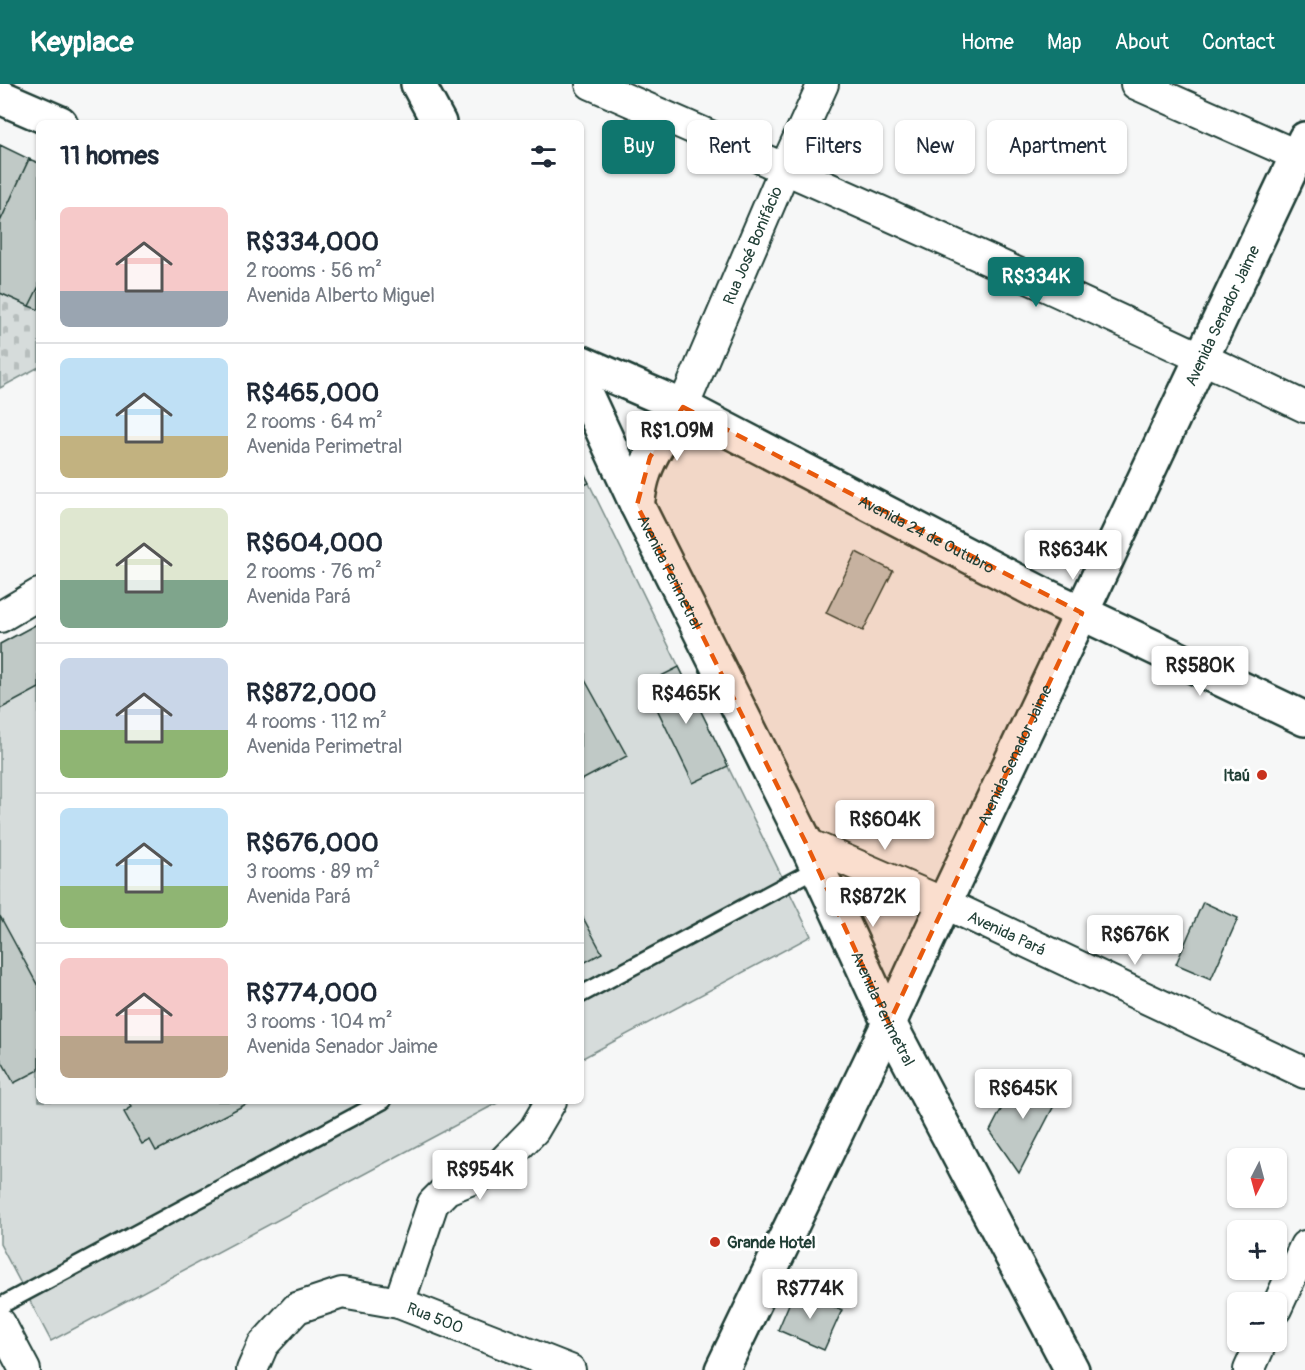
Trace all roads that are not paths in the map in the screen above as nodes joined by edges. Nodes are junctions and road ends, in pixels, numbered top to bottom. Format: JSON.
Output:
{"nodes":[{"id":1,"x":418,"y":84,"type":"edge"},
{"id":2,"x":591,"y":84,"type":"edge"},
{"id":3,"x":823,"y":84,"type":"edge"},
{"id":4,"x":1136,"y":84,"type":"edge"},
{"id":5,"x":0,"y":97,"type":"edge"},
{"id":6,"x":53,"y":120,"type":"edge"},
{"id":7,"x":437,"y":120,"type":"edge"},
{"id":8,"x":807,"y":120,"type":"edge"},
{"id":9,"x":1302,"y":151,"type":"edge"},
{"id":10,"x":784,"y":168,"type":"edge"},
{"id":11,"x":784,"y":170,"type":"edge"},
{"id":12,"x":798,"y":174,"type":"edge"},
{"id":13,"x":1202,"y":358,"type":"junction"},
{"id":14,"x":584,"y":364,"type":"edge"},
{"id":15,"x":584,"y":391,"type":"edge"},
{"id":16,"x":1305,"y":406,"type":"edge"},
{"id":17,"x":683,"y":407,"type":"junction"},
{"id":18,"x":637,"y":506,"type":"junction"},
{"id":19,"x":36,"y":596,"type":"edge"},
{"id":20,"x":1082,"y":613,"type":"junction"},
{"id":21,"x":0,"y":617,"type":"edge"},
{"id":22,"x":1305,"y":718,"type":"edge"},
{"id":23,"x":812,"y":855,"type":"junction"},
{"id":24,"x":944,"y":903,"type":"junction"},
{"id":25,"x":584,"y":993,"type":"edge"},
{"id":26,"x":889,"y":1023,"type":"junction"},
{"id":27,"x":1305,"y":1073,"type":"edge"},
{"id":28,"x":377,"y":1104,"type":"edge"},
{"id":29,"x":549,"y":1104,"type":"edge"},
{"id":30,"x":1305,"y":1246,"type":"edge"},
{"id":31,"x":1284,"y":1292,"type":"edge"},
{"id":32,"x":399,"y":1303,"type":"junction"},
{"id":33,"x":0,"y":1306,"type":"edge"},
{"id":34,"x":0,"y":1323,"type":"edge"},
{"id":35,"x":1257,"y":1352,"type":"edge"},
{"id":36,"x":25,"y":1370,"type":"edge"},
{"id":37,"x":252,"y":1370,"type":"edge"},
{"id":38,"x":570,"y":1370,"type":"edge"},
{"id":39,"x":722,"y":1370,"type":"edge"},
{"id":40,"x":1072,"y":1370,"type":"edge"},
{"id":41,"x":1249,"y":1370,"type":"edge"}],
"edges":[{"from":1,"to":7,"type":"street"},
{"from":2,"to":10,"type":"street"},
{"from":3,"to":8,"type":"street","name":"Rua José Bonifácio"},
{"from":4,"to":9,"type":"street"},
{"from":5,"to":6,"type":"street"},
{"from":9,"to":13,"type":"street","name":"Avenida Senador Jaime"},
{"from":11,"to":17,"type":"street","name":"Rua José Bonifácio"},
{"from":12,"to":13,"type":"street"},
{"from":13,"to":16,"type":"street"},
{"from":13,"to":20,"type":"street","name":"Avenida Senador Jaime"},
{"from":14,"to":17,"type":"street","name":"Avenida 24 de Outubro"},
{"from":15,"to":18,"type":"street","name":"Avenida Perimetral"},
{"from":17,"to":18,"type":"street"},
{"from":17,"to":20,"type":"street","name":"Avenida 24 de Outubro"},
{"from":18,"to":23,"type":"street","name":"Avenida Perimetral"},
{"from":19,"to":21,"type":"street"},
{"from":20,"to":22,"type":"street","name":"Avenida 24 de Outubro"},
{"from":20,"to":24,"type":"street","name":"Avenida Senador Jaime"},
{"from":23,"to":24,"type":"street","name":"Avenida Pará"},
{"from":23,"to":25,"type":"lane"},
{"from":23,"to":26,"type":"street","name":"Avenida Perimetral"},
{"from":24,"to":26,"type":"street","name":"Avenida Senador Jaime"},
{"from":24,"to":27,"type":"street","name":"Avenida Pará"},
{"from":26,"to":39,"type":"street","name":"Avenida Senador Jaime"},
{"from":26,"to":40,"type":"street","name":"Avenida Perimetral"},
{"from":28,"to":33,"type":"lane"},
{"from":29,"to":32,"type":"street"},
{"from":30,"to":31,"type":"street"},
{"from":32,"to":37,"type":"street","name":"Rua 500"},
{"from":32,"to":38,"type":"street","name":"Rua 500"},
{"from":34,"to":36,"type":"street"},
{"from":35,"to":41,"type":"street"}]}
